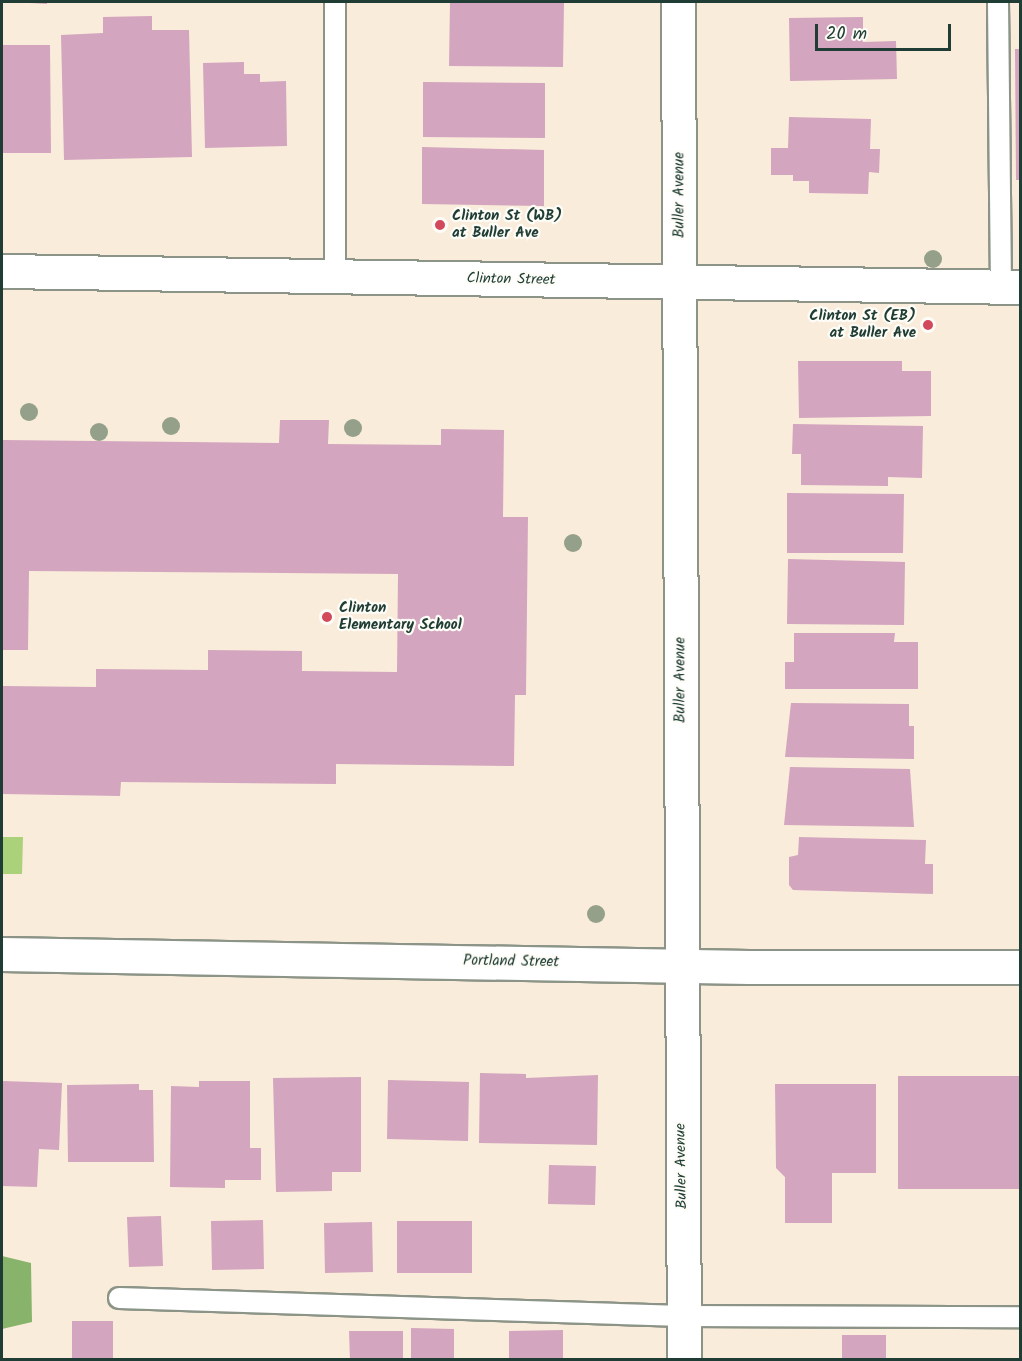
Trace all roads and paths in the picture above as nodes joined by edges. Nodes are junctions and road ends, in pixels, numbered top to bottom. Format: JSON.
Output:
{"nodes":[{"id":1,"x":335,"y":2,"type":"edge"},
{"id":2,"x":678,"y":2,"type":"edge"},
{"id":3,"x":998,"y":2,"type":"edge"},
{"id":4,"x":2,"y":271,"type":"edge"},
{"id":5,"x":335,"y":278,"type":"junction"},
{"id":6,"x":680,"y":283,"type":"junction"},
{"id":7,"x":1011,"y":288,"type":"edge"},
{"id":8,"x":2,"y":954,"type":"edge"},
{"id":9,"x":680,"y":965,"type":"junction"},
{"id":10,"x":1020,"y":967,"type":"edge"},
{"id":11,"x":118,"y":1298,"type":"dead end"},
{"id":12,"x":683,"y":1316,"type":"junction"},
{"id":13,"x":1020,"y":1317,"type":"edge"},
{"id":14,"x":684,"y":1359,"type":"edge"}],
"edges":[{"from":1,"to":5,"type":"lane"},
{"from":2,"to":6,"type":"street","name":"Buller Avenue"},
{"from":3,"to":7,"type":"lane"},
{"from":4,"to":5,"type":"street","name":"Clinton Street"},
{"from":5,"to":6,"type":"street","name":"Clinton Street"},
{"from":6,"to":7,"type":"street","name":"Clinton Street"},
{"from":6,"to":9,"type":"street","name":"Buller Avenue"},
{"from":8,"to":9,"type":"street","name":"Portland Street"},
{"from":9,"to":10,"type":"street","name":"Portland Street"},
{"from":9,"to":12,"type":"street","name":"Buller Avenue"},
{"from":11,"to":12,"type":"lane"},
{"from":12,"to":13,"type":"lane"},
{"from":12,"to":14,"type":"street","name":"Buller Avenue"}]}
